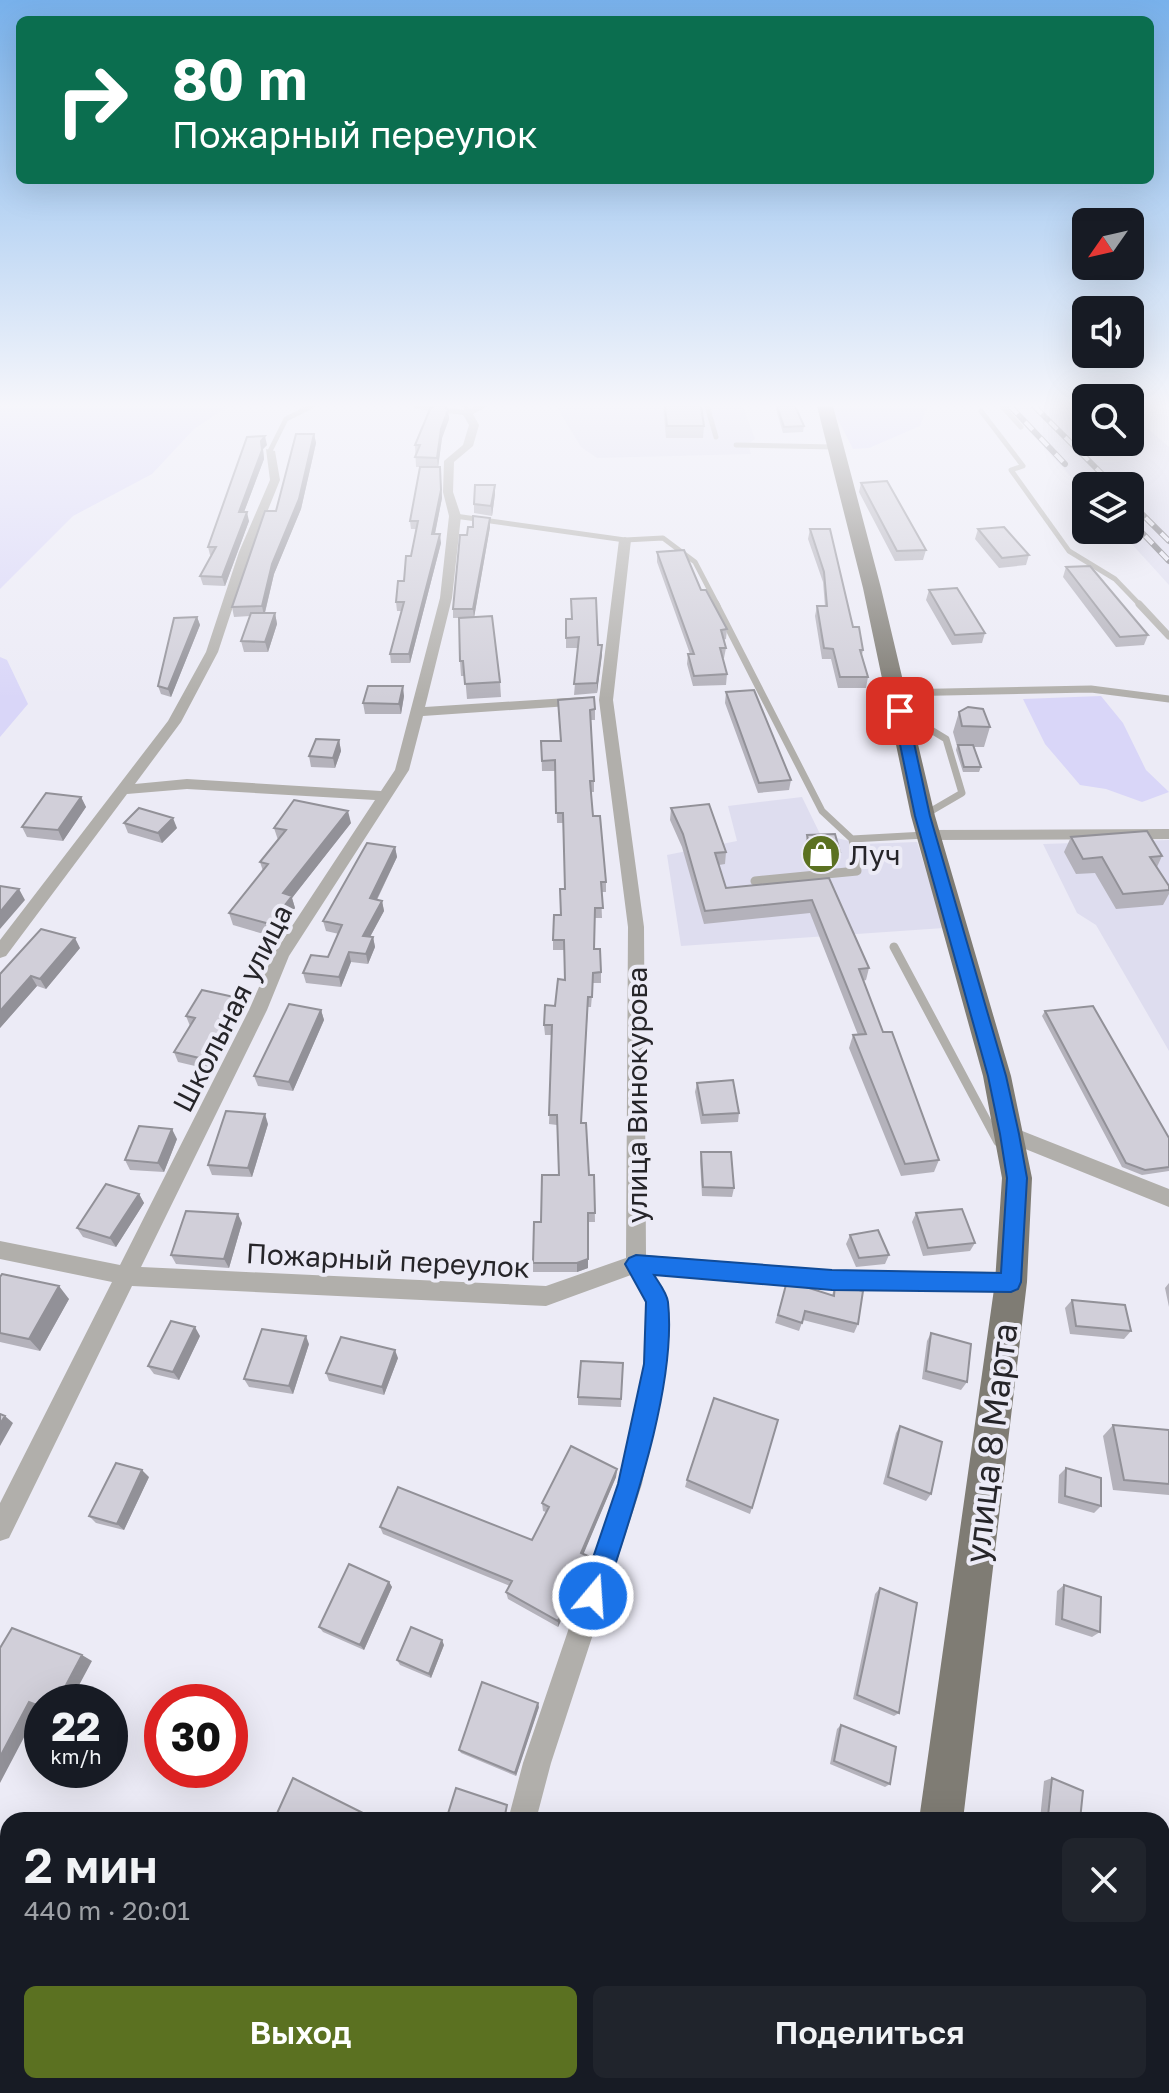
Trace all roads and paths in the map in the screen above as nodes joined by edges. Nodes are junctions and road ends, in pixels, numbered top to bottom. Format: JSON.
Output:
{"nodes":[{"id":1,"x":265,"y":504,"type":"edge"},
{"id":2,"x":451,"y":504,"type":"edge"},
{"id":3,"x":849,"y":504,"type":"edge"},
{"id":4,"x":1035,"y":504,"type":"edge"},
{"id":5,"x":455,"y":516,"type":"junction"},
{"id":6,"x":625,"y":540,"type":"junction"},
{"id":7,"x":1169,"y":636,"type":"edge"},
{"id":8,"x":1169,"y":699,"type":"edge"},
{"id":9,"x":606,"y":700,"type":"junction"},
{"id":10,"x":898,"y":702,"type":"junction"},
{"id":11,"x":418,"y":712,"type":"junction"},
{"id":12,"x":123,"y":790,"type":"junction"},
{"id":13,"x":383,"y":796,"type":"junction"},
{"id":14,"x":926,"y":826,"type":"junction"},
{"id":15,"x":1169,"y":834,"type":"edge"},
{"id":16,"x":852,"y":839,"type":"junction"},
{"id":17,"x":755,"y":881,"type":"dead end"},
{"id":18,"x":894,"y":947,"type":"dead end"},
{"id":19,"x":0,"y":952,"type":"edge"},
{"id":20,"x":1010,"y":1134,"type":"junction"},
{"id":21,"x":1017,"y":1178,"type":"junction"},
{"id":22,"x":1169,"y":1198,"type":"edge"},
{"id":23,"x":0,"y":1250,"type":"edge"},
{"id":24,"x":636,"y":1264,"type":"junction"},
{"id":25,"x":128,"y":1276,"type":"junction"},
{"id":26,"x":1011,"y":1282,"type":"junction"},
{"id":27,"x":0,"y":1529,"type":"edge"},
{"id":28,"x":524,"y":1812,"type":"edge"},
{"id":29,"x":942,"y":1812,"type":"edge"}],
"edges":[{"from":1,"to":12,"type":"street"},
{"from":2,"to":5,"type":"street","name":"Школьная улица"},
{"from":3,"to":10,"type":"main road","name":"улица 8 Марта"},
{"from":4,"to":7,"type":"lane"},
{"from":5,"to":6,"type":"lane"},
{"from":5,"to":11,"type":"street","name":"Школьная улица"},
{"from":6,"to":9,"type":"street","name":"улица Винокурова"},
{"from":6,"to":16,"type":"lane"},
{"from":8,"to":10,"type":"lane"},
{"from":9,"to":11,"type":"street"},
{"from":9,"to":24,"type":"street","name":"улица Винокурова"},
{"from":10,"to":14,"type":"main road","name":"улица 8 Марта"},
{"from":10,"to":14,"type":"lane"},
{"from":11,"to":13,"type":"street","name":"Школьная улица"},
{"from":12,"to":13,"type":"street"},
{"from":12,"to":19,"type":"street"},
{"from":13,"to":25,"type":"street","name":"Школьная улица"},
{"from":14,"to":15,"type":"street"},
{"from":14,"to":16,"type":"lane"},
{"from":14,"to":20,"type":"main road","name":"улица 8 Марта"},
{"from":16,"to":17,"type":"lane"},
{"from":18,"to":21,"type":"lane"},
{"from":20,"to":21,"type":"main road","name":"улица 8 Марта"},
{"from":20,"to":22,"type":"street"},
{"from":21,"to":26,"type":"main road","name":"улица 8 Марта"},
{"from":23,"to":25,"type":"street","name":"Пожарный переулок"},
{"from":24,"to":25,"type":"street","name":"Пожарный переулок"},
{"from":24,"to":26,"type":"street","name":"Пожарный переулок"},
{"from":24,"to":28,"type":"street","name":"улица Винокурова"},
{"from":25,"to":27,"type":"street","name":"Школьная улица"},
{"from":26,"to":29,"type":"main road","name":"улица 8 Марта"}]}
